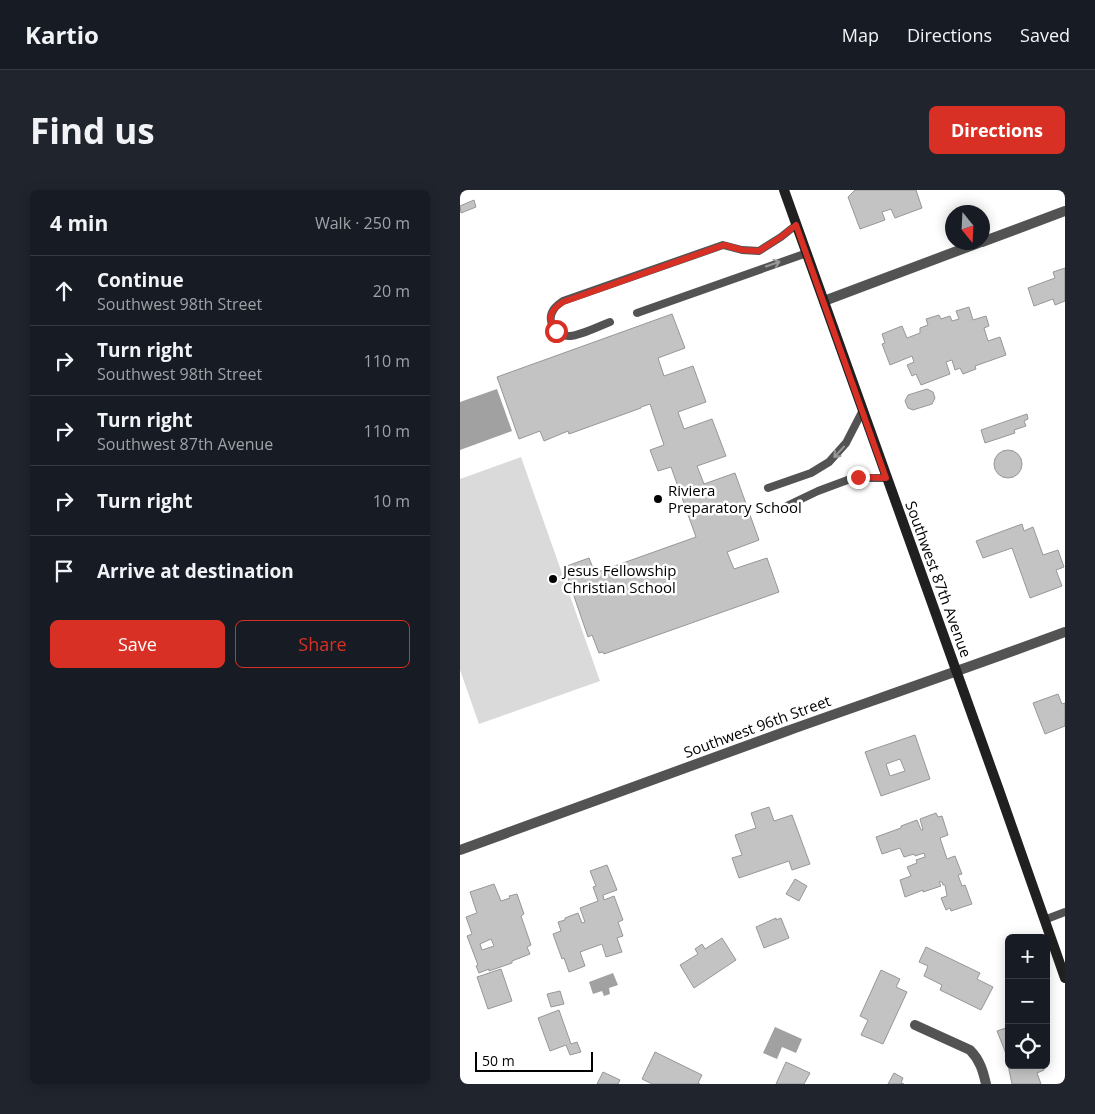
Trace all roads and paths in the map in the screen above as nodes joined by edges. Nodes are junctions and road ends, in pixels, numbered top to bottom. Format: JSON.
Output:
{"nodes":[{"id":1,"x":784,"y":190,"type":"edge"},
{"id":2,"x":1065,"y":211,"type":"edge"},
{"id":3,"x":796,"y":225,"type":"junction"},
{"id":4,"x":990,"y":239,"type":"edge"},
{"id":5,"x":961,"y":250,"type":"edge"},
{"id":6,"x":807,"y":253,"type":"junction"},
{"id":7,"x":824,"y":301,"type":"junction"},
{"id":8,"x":637,"y":313,"type":"dead end"},
{"id":9,"x":610,"y":322,"type":"dead end"},
{"id":10,"x":863,"y":410,"type":"junction"},
{"id":11,"x":886,"y":478,"type":"junction"},
{"id":12,"x":768,"y":488,"type":"dead end"},
{"id":13,"x":776,"y":511,"type":"dead end"},
{"id":14,"x":1065,"y":632,"type":"edge"},
{"id":15,"x":956,"y":671,"type":"junction"},
{"id":16,"x":460,"y":850,"type":"edge"},
{"id":17,"x":1065,"y":912,"type":"edge"},
{"id":18,"x":1044,"y":920,"type":"junction"},
{"id":19,"x":1065,"y":978,"type":"edge"},
{"id":20,"x":916,"y":1025,"type":"dead end"},
{"id":21,"x":986,"y":1084,"type":"edge"}],
"edges":[{"from":1,"to":3,"type":"main road","name":"Southwest 87th Avenue"},
{"from":2,"to":4,"type":"street"},
{"from":3,"to":6,"type":"main road","name":"Southwest 87th Avenue"},
{"from":3,"to":9,"type":"lane"},
{"from":5,"to":7,"type":"street"},
{"from":6,"to":7,"type":"main road","name":"Southwest 87th Avenue"},
{"from":8,"to":6,"type":"lane","one_way":true},
{"from":7,"to":10,"type":"main road","name":"Southwest 87th Avenue"},
{"from":10,"to":11,"type":"main road","name":"Southwest 87th Avenue"},
{"from":10,"to":12,"type":"lane","one_way":true},
{"from":11,"to":13,"type":"lane"},
{"from":11,"to":15,"type":"main road","name":"Southwest 87th Avenue"},
{"from":14,"to":15,"type":"street","name":"Southwest 96th Street"},
{"from":15,"to":16,"type":"street","name":"Southwest 96th Street"},
{"from":15,"to":18,"type":"main road","name":"Southwest 87th Avenue"},
{"from":17,"to":18,"type":"lane"},
{"from":18,"to":19,"type":"main road","name":"Southwest 87th Avenue"},
{"from":20,"to":21,"type":"street"}]}
